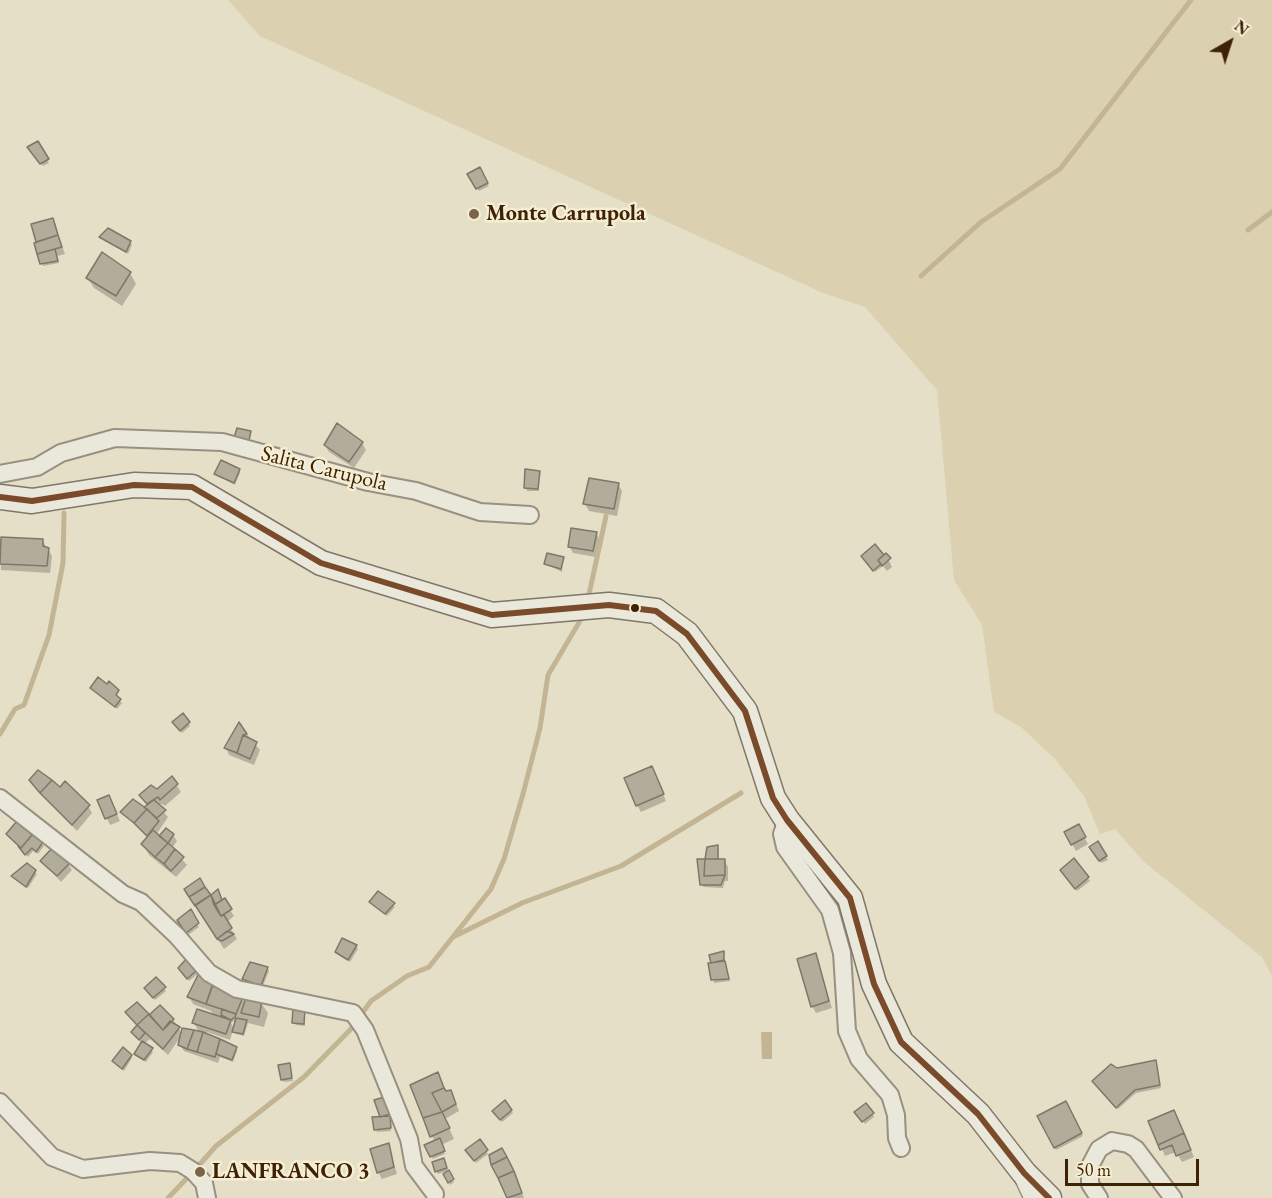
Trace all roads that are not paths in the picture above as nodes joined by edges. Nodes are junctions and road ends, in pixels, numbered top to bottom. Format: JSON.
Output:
{"nodes":[{"id":1,"x":0,"y":474,"type":"edge"},
{"id":2,"x":0,"y":497,"type":"edge"},
{"id":3,"x":530,"y":515,"type":"dead end"},
{"id":4,"x":0,"y":798,"type":"edge"},
{"id":5,"x":787,"y":820,"type":"junction"},
{"id":6,"x":0,"y":1102,"type":"edge"},
{"id":7,"x":902,"y":1148,"type":"dead end"},
{"id":8,"x":1024,"y":1173,"type":"junction"},
{"id":9,"x":435,"y":1194,"type":"dead end"},
{"id":10,"x":207,"y":1198,"type":"edge"},
{"id":11,"x":1028,"y":1198,"type":"edge"},
{"id":12,"x":1049,"y":1198,"type":"edge"},
{"id":13,"x":1099,"y":1198,"type":"edge"},
{"id":14,"x":1173,"y":1198,"type":"edge"}],
"edges":[{"from":1,"to":3,"type":"street","name":"Salita Carupola"},
{"from":2,"to":5,"type":"main road"},
{"from":4,"to":9,"type":"street"},
{"from":5,"to":7,"type":"street"},
{"from":5,"to":8,"type":"main road"},
{"from":6,"to":10,"type":"street"},
{"from":8,"to":11,"type":"lane"},
{"from":8,"to":12,"type":"main road"},
{"from":13,"to":14,"type":"street"}]}
